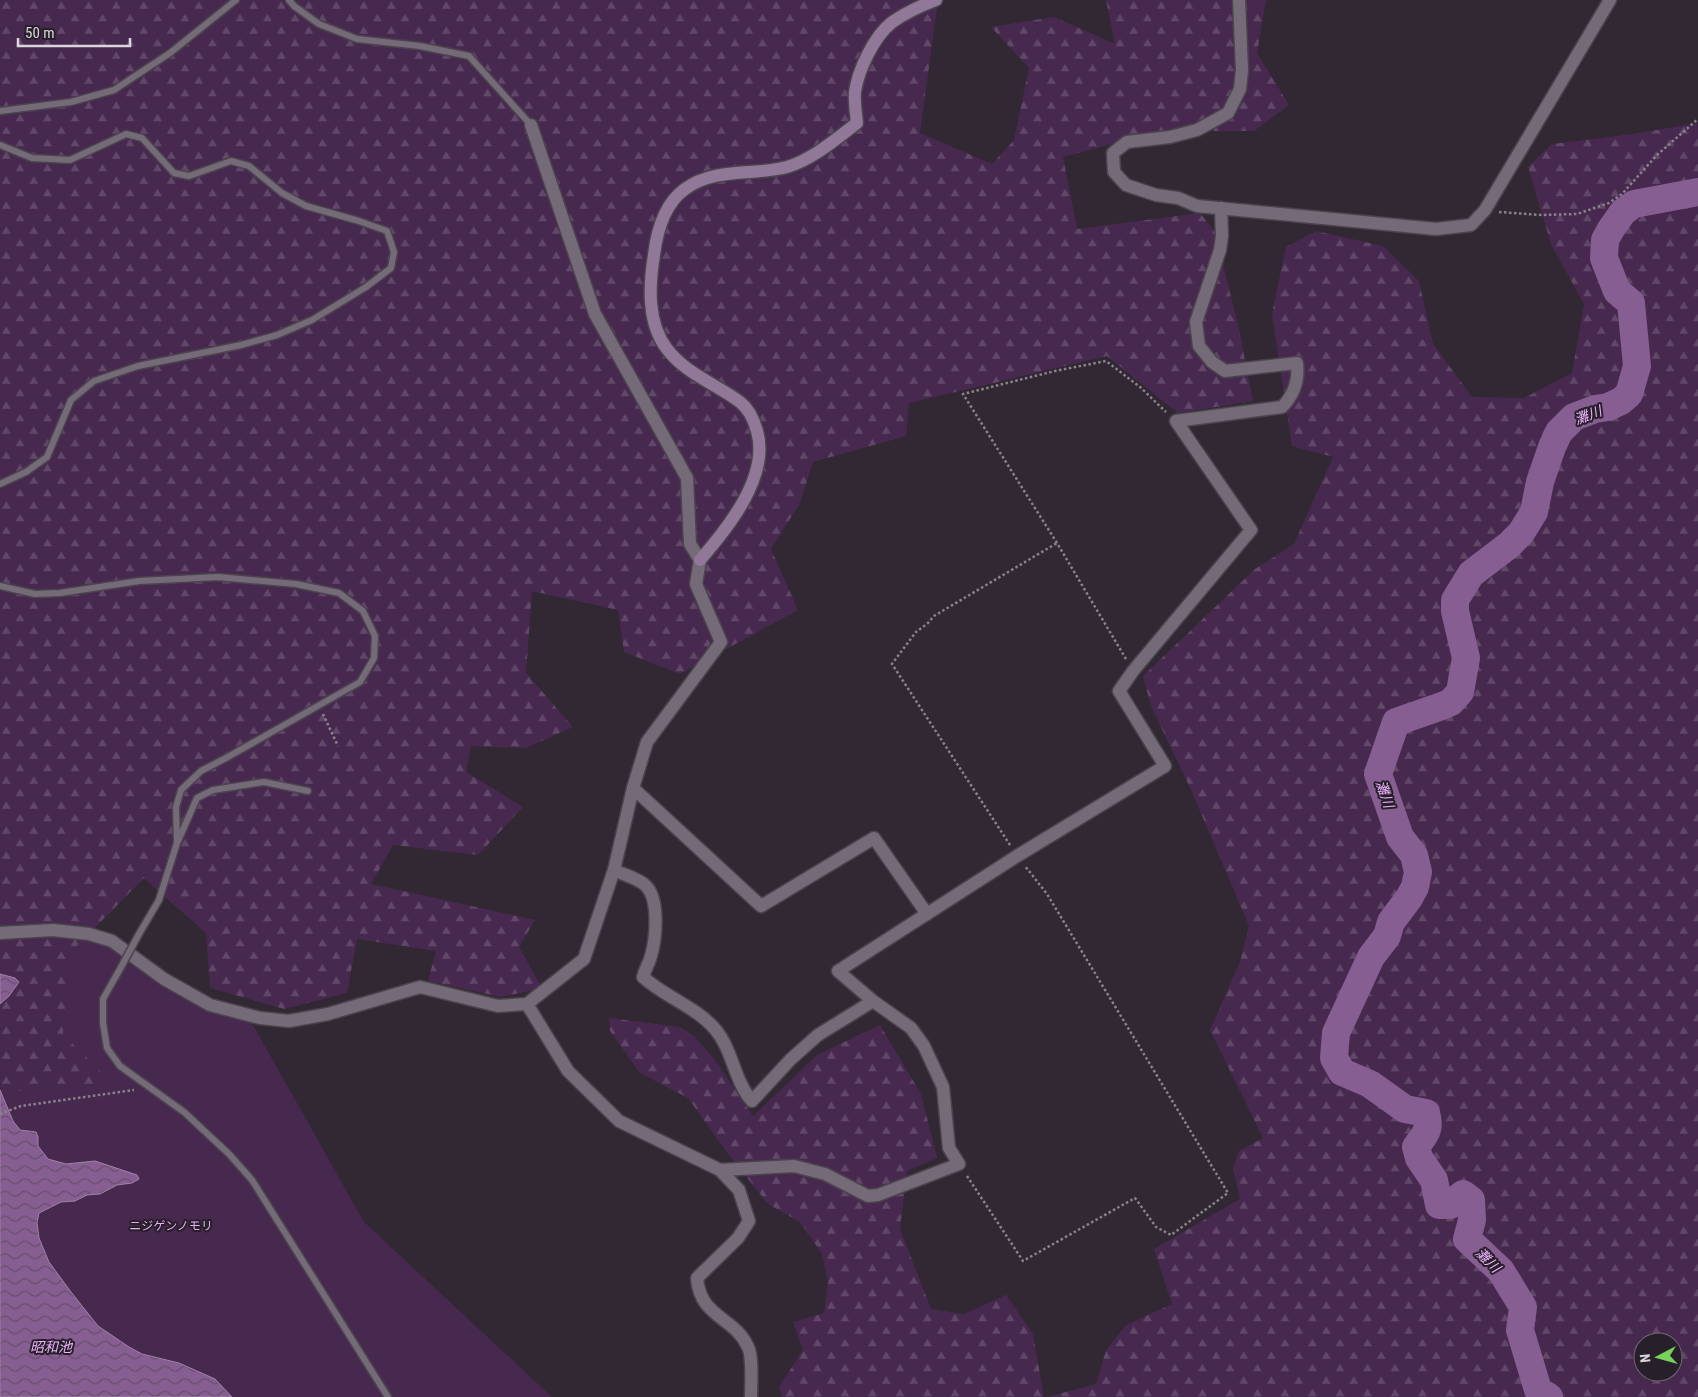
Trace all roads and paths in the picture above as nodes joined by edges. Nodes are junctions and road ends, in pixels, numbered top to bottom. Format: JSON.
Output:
{"nodes":[{"id":1,"x":236,"y":0,"type":"edge"},
{"id":2,"x":289,"y":0,"type":"edge"},
{"id":3,"x":936,"y":0,"type":"edge"},
{"id":4,"x":1239,"y":0,"type":"edge"},
{"id":5,"x":1610,"y":0,"type":"edge"},
{"id":6,"x":0,"y":111,"type":"edge"},
{"id":7,"x":1698,"y":119,"type":"edge"},
{"id":8,"x":531,"y":125,"type":"joint"},
{"id":9,"x":0,"y":145,"type":"edge"},
{"id":10,"x":1221,"y":208,"type":"junction"},
{"id":11,"x":1485,"y":210,"type":"junction"},
{"id":12,"x":1176,"y":421,"type":"junction"},
{"id":13,"x":0,"y":484,"type":"edge"},
{"id":14,"x":1057,"y":544,"type":"junction"},
{"id":15,"x":700,"y":560,"type":"junction"},
{"id":16,"x":0,"y":586,"type":"edge"},
{"id":17,"x":1133,"y":671,"type":"junction"},
{"id":18,"x":319,"y":706,"type":"junction"},
{"id":19,"x":338,"y":746,"type":"dead end"},
{"id":20,"x":633,"y":788,"type":"junction"},
{"id":21,"x":308,"y":790,"type":"dead end"},
{"id":22,"x":177,"y":843,"type":"junction"},
{"id":23,"x":1017,"y":856,"type":"junction"},
{"id":24,"x":614,"y":870,"type":"junction"},
{"id":25,"x":927,"y":914,"type":"junction"},
{"id":26,"x":0,"y":934,"type":"edge"},
{"id":27,"x":873,"y":1001,"type":"junction"},
{"id":28,"x":527,"y":1004,"type":"junction"},
{"id":29,"x":148,"y":1088,"type":"junction"},
{"id":30,"x":0,"y":1114,"type":"edge"},
{"id":31,"x":959,"y":1164,"type":"junction"},
{"id":32,"x":720,"y":1170,"type":"junction"},
{"id":33,"x":388,"y":1397,"type":"edge"},
{"id":34,"x":751,"y":1397,"type":"edge"}],
"edges":[{"from":1,"to":6,"type":"lane"},
{"from":2,"to":8,"type":"lane"},
{"from":3,"to":15,"type":"street"},
{"from":4,"to":10,"type":"street"},
{"from":5,"to":11,"type":"street"},
{"from":7,"to":11,"type":"path"},
{"from":8,"to":15,"type":"street"},
{"from":9,"to":13,"type":"lane"},
{"from":10,"to":11,"type":"street"},
{"from":10,"to":12,"type":"street"},
{"from":12,"to":14,"type":"path"},
{"from":12,"to":17,"type":"street"},
{"from":14,"to":17,"type":"path"},
{"from":14,"to":23,"type":"path"},
{"from":15,"to":20,"type":"street"},
{"from":16,"to":18,"type":"lane"},
{"from":17,"to":23,"type":"street"},
{"from":18,"to":19,"type":"path"},
{"from":18,"to":22,"type":"lane"},
{"from":20,"to":24,"type":"street"},
{"from":20,"to":25,"type":"street"},
{"from":21,"to":22,"type":"lane"},
{"from":22,"to":29,"type":"lane","bridge":true},
{"from":23,"to":25,"type":"street"},
{"from":23,"to":31,"type":"path"},
{"from":24,"to":27,"type":"street"},
{"from":24,"to":28,"type":"street"},
{"from":25,"to":27,"type":"street"},
{"from":26,"to":28,"type":"street"},
{"from":27,"to":31,"type":"street"},
{"from":28,"to":32,"type":"street"},
{"from":29,"to":30,"type":"path"},
{"from":29,"to":33,"type":"lane"},
{"from":31,"to":32,"type":"street"},
{"from":32,"to":34,"type":"street"}]}
